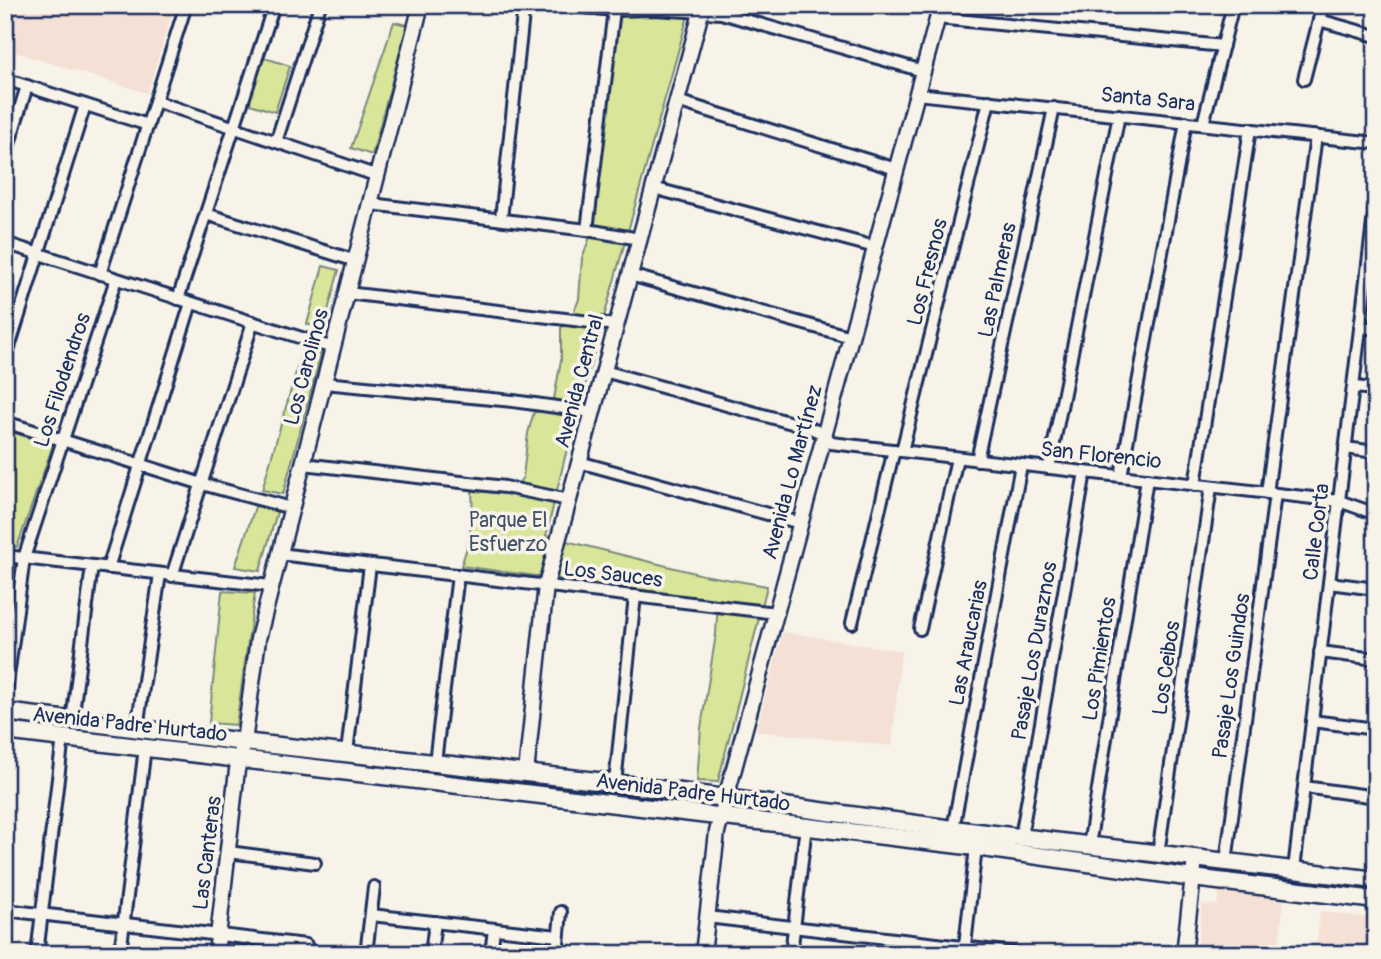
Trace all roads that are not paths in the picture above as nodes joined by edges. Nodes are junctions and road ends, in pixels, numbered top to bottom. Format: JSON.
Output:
{"nodes":[{"id":1,"x":186,"y":5,"type":"edge"},
{"id":2,"x":274,"y":5,"type":"edge"},
{"id":3,"x":320,"y":5,"type":"edge"},
{"id":4,"x":421,"y":5,"type":"edge"},
{"id":5,"x":524,"y":5,"type":"edge"},
{"id":6,"x":561,"y":5,"type":"edge"},
{"id":7,"x":1233,"y":5,"type":"edge"},
{"id":8,"x":1323,"y":5,"type":"edge"},
{"id":9,"x":702,"y":8,"type":"edge"},
{"id":10,"x":614,"y":10,"type":"junction"},
{"id":11,"x":939,"y":12,"type":"edge"},
{"id":12,"x":1319,"y":20,"type":"junction"},
{"id":13,"x":1376,"y":36,"type":"edge"},
{"id":14,"x":1223,"y":46,"type":"junction"},
{"id":15,"x":923,"y":71,"type":"junction"},
{"id":16,"x":5,"y":79,"type":"edge"},
{"id":17,"x":1304,"y":79,"type":"dead end"},
{"id":18,"x":27,"y":86,"type":"junction"},
{"id":19,"x":917,"y":94,"type":"junction"},
{"id":20,"x":677,"y":101,"type":"junction"},
{"id":21,"x":989,"y":101,"type":"junction"},
{"id":22,"x":155,"y":102,"type":"junction"},
{"id":23,"x":85,"y":105,"type":"junction"},
{"id":24,"x":1054,"y":108,"type":"junction"},
{"id":25,"x":1119,"y":115,"type":"junction"},
{"id":26,"x":1186,"y":122,"type":"junction"},
{"id":27,"x":1203,"y":124,"type":"junction"},
{"id":28,"x":148,"y":125,"type":"junction"},
{"id":29,"x":234,"y":128,"type":"junction"},
{"id":30,"x":1250,"y":129,"type":"junction"},
{"id":31,"x":1316,"y":136,"type":"junction"},
{"id":32,"x":276,"y":142,"type":"junction"},
{"id":33,"x":1376,"y":143,"type":"edge"},
{"id":34,"x":5,"y":158,"type":"edge"},
{"id":35,"x":896,"y":169,"type":"junction"},
{"id":36,"x":378,"y":176,"type":"junction"},
{"id":37,"x":653,"y":188,"type":"junction"},
{"id":38,"x":371,"y":204,"type":"junction"},
{"id":39,"x":1375,"y":204,"type":"edge"},
{"id":40,"x":206,"y":214,"type":"junction"},
{"id":41,"x":501,"y":219,"type":"junction"},
{"id":42,"x":587,"y":230,"type":"junction"},
{"id":43,"x":640,"y":239,"type":"junction"},
{"id":44,"x":5,"y":243,"type":"edge"},
{"id":45,"x":875,"y":247,"type":"junction"},
{"id":46,"x":38,"y":254,"type":"junction"},
{"id":47,"x":356,"y":261,"type":"junction"},
{"id":48,"x":1371,"y":268,"type":"edge"},
{"id":49,"x":100,"y":274,"type":"junction"},
{"id":50,"x":630,"y":275,"type":"junction"},
{"id":51,"x":116,"y":279,"type":"junction"},
{"id":52,"x":347,"y":293,"type":"junction"},
{"id":53,"x":178,"y":299,"type":"junction"},
{"id":54,"x":191,"y":303,"type":"junction"},
{"id":55,"x":253,"y":322,"type":"junction"},
{"id":56,"x":616,"y":325,"type":"junction"},
{"id":57,"x":1360,"y":327,"type":"junction"},
{"id":58,"x":1376,"y":329,"type":"edge"},
{"id":59,"x":851,"y":337,"type":"junction"},
{"id":60,"x":333,"y":348,"type":"junction"},
{"id":61,"x":5,"y":360,"type":"edge"},
{"id":62,"x":604,"y":371,"type":"junction"},
{"id":63,"x":324,"y":383,"type":"junction"},
{"id":64,"x":1353,"y":387,"type":"junction"},
{"id":65,"x":1376,"y":389,"type":"edge"},
{"id":66,"x":593,"y":412,"type":"junction"},
{"id":67,"x":5,"y":422,"type":"edge"},
{"id":68,"x":824,"y":434,"type":"junction"},
{"id":69,"x":63,"y":440,"type":"junction"},
{"id":70,"x":1345,"y":448,"type":"junction"},
{"id":71,"x":898,"y":451,"type":"junction"},
{"id":72,"x":1376,"y":452,"type":"edge"},
{"id":73,"x":957,"y":458,"type":"junction"},
{"id":74,"x":976,"y":460,"type":"junction"},
{"id":75,"x":579,"y":462,"type":"junction"},
{"id":76,"x":140,"y":464,"type":"junction"},
{"id":77,"x":303,"y":464,"type":"junction"},
{"id":78,"x":1021,"y":465,"type":"junction"},
{"id":79,"x":1049,"y":468,"type":"junction"},
{"id":80,"x":1085,"y":472,"type":"junction"},
{"id":81,"x":1121,"y":476,"type":"junction"},
{"id":82,"x":1147,"y":479,"type":"junction"},
{"id":83,"x":202,"y":484,"type":"junction"},
{"id":84,"x":1195,"y":485,"type":"junction"},
{"id":85,"x":1211,"y":486,"type":"junction"},
{"id":86,"x":1271,"y":493,"type":"junction"},
{"id":87,"x":569,"y":500,"type":"junction"},
{"id":88,"x":1339,"y":501,"type":"junction"},
{"id":89,"x":291,"y":508,"type":"junction"},
{"id":90,"x":1376,"y":514,"type":"edge"},
{"id":91,"x":800,"y":523,"type":"junction"},
{"id":92,"x":279,"y":554,"type":"junction"},
{"id":93,"x":5,"y":556,"type":"edge"},
{"id":94,"x":24,"y":558,"type":"junction"},
{"id":95,"x":370,"y":565,"type":"junction"},
{"id":96,"x":92,"y":566,"type":"junction"},
{"id":97,"x":108,"y":568,"type":"junction"},
{"id":98,"x":160,"y":574,"type":"junction"},
{"id":99,"x":458,"y":575,"type":"junction"},
{"id":100,"x":172,"y":576,"type":"junction"},
{"id":101,"x":1329,"y":583,"type":"junction"},
{"id":102,"x":546,"y":585,"type":"junction"},
{"id":103,"x":271,"y":586,"type":"junction"},
{"id":104,"x":1376,"y":589,"type":"edge"},
{"id":105,"x":635,"y":596,"type":"junction"},
{"id":106,"x":776,"y":613,"type":"junction"},
{"id":107,"x":852,"y":624,"type":"dead end"},
{"id":108,"x":920,"y":629,"type":"dead end"},
{"id":109,"x":1320,"y":652,"type":"junction"},
{"id":110,"x":1376,"y":659,"type":"edge"},
{"id":111,"x":5,"y":699,"type":"edge"},
{"id":112,"x":5,"y":712,"type":"edge"},
{"id":113,"x":72,"y":721,"type":"junction"},
{"id":114,"x":1312,"y":721,"type":"junction"},
{"id":115,"x":138,"y":728,"type":"junction"},
{"id":116,"x":1376,"y":729,"type":"edge"},
{"id":117,"x":5,"y":731,"type":"edge"},
{"id":118,"x":63,"y":737,"type":"junction"},
{"id":119,"x":145,"y":747,"type":"junction"},
{"id":120,"x":242,"y":750,"type":"junction"},
{"id":121,"x":348,"y":752,"type":"junction"},
{"id":122,"x":435,"y":762,"type":"junction"},
{"id":123,"x":526,"y":772,"type":"junction"},
{"id":124,"x":615,"y":783,"type":"junction"},
{"id":125,"x":1304,"y":788,"type":"junction"},
{"id":126,"x":509,"y":791,"type":"junction"},
{"id":127,"x":726,"y":797,"type":"junction"},
{"id":128,"x":1376,"y":797,"type":"edge"},
{"id":129,"x":721,"y":816,"type":"junction"},
{"id":130,"x":806,"y":827,"type":"junction"},
{"id":131,"x":953,"y":829,"type":"junction"},
{"id":132,"x":1021,"y":837,"type":"junction"},
{"id":133,"x":1089,"y":846,"type":"junction"},
{"id":134,"x":976,"y":847,"type":"junction"},
{"id":135,"x":228,"y":852,"type":"junction"},
{"id":136,"x":1158,"y":854,"type":"junction"},
{"id":137,"x":1195,"y":859,"type":"junction"},
{"id":138,"x":1226,"y":862,"type":"junction"},
{"id":139,"x":315,"y":863,"type":"dead end"},
{"id":140,"x":1294,"y":869,"type":"junction"},
{"id":141,"x":1193,"y":878,"type":"junction"},
{"id":142,"x":1376,"y":880,"type":"edge"},
{"id":143,"x":374,"y":887,"type":"dead end"},
{"id":144,"x":1376,"y":900,"type":"edge"},
{"id":145,"x":5,"y":909,"type":"edge"},
{"id":146,"x":561,"y":912,"type":"dead end"},
{"id":147,"x":42,"y":914,"type":"junction"},
{"id":148,"x":371,"y":915,"type":"junction"},
{"id":149,"x":707,"y":917,"type":"junction"},
{"id":150,"x":435,"y":922,"type":"junction"},
{"id":151,"x":124,"y":923,"type":"junction"},
{"id":152,"x":794,"y":927,"type":"junction"},
{"id":153,"x":494,"y":929,"type":"junction"},
{"id":154,"x":218,"y":934,"type":"junction"},
{"id":155,"x":558,"y":936,"type":"junction"},
{"id":156,"x":306,"y":945,"type":"dead end"},
{"id":157,"x":964,"y":951,"type":"edge"},
{"id":158,"x":37,"y":954,"type":"edge"},
{"id":159,"x":120,"y":954,"type":"edge"},
{"id":160,"x":216,"y":954,"type":"edge"},
{"id":161,"x":366,"y":954,"type":"edge"},
{"id":162,"x":431,"y":954,"type":"edge"},
{"id":163,"x":491,"y":954,"type":"edge"},
{"id":164,"x":556,"y":954,"type":"edge"},
{"id":165,"x":703,"y":954,"type":"edge"},
{"id":166,"x":791,"y":954,"type":"edge"},
{"id":167,"x":1022,"y":954,"type":"edge"},
{"id":168,"x":1184,"y":954,"type":"edge"}],
"edges":[{"from":1,"to":22,"type":"street"},
{"from":2,"to":29,"type":"street"},
{"from":3,"to":32,"type":"street"},
{"from":4,"to":36,"type":"main road","name":"Los Carolinos"},
{"from":5,"to":41,"type":"street"},
{"from":6,"to":10,"type":"street"},
{"from":7,"to":14,"type":"street"},
{"from":8,"to":12,"type":"street"},
{"from":9,"to":10,"type":"street"},
{"from":9,"to":15,"type":"street"},
{"from":9,"to":20,"type":"main road","name":"Avenida Central"},
{"from":10,"to":42,"type":"street"},
{"from":11,"to":14,"type":"street"},
{"from":11,"to":15,"type":"main road","name":"Avenida Lo Martínez"},
{"from":12,"to":13,"type":"street"},
{"from":12,"to":17,"type":"street"},
{"from":14,"to":27,"type":"street"},
{"from":15,"to":19,"type":"main road","name":"Avenida Lo Martínez"},
{"from":16,"to":18,"type":"street"},
{"from":18,"to":23,"type":"street"},
{"from":18,"to":34,"type":"street"},
{"from":19,"to":21,"type":"street","name":"Santa Sara"},
{"from":19,"to":35,"type":"main road","name":"Avenida Lo Martínez"},
{"from":20,"to":35,"type":"street"},
{"from":20,"to":37,"type":"main road","name":"Avenida Central"},
{"from":21,"to":24,"type":"street","name":"Santa Sara"},
{"from":21,"to":71,"type":"street","name":"Los Fresnos"},
{"from":22,"to":28,"type":"street"},
{"from":22,"to":29,"type":"street"},
{"from":23,"to":28,"type":"street"},
{"from":23,"to":46,"type":"street"},
{"from":24,"to":25,"type":"street","name":"Santa Sara"},
{"from":24,"to":74,"type":"street","name":"Las Palmeras"},
{"from":25,"to":26,"type":"street","name":"Santa Sara"},
{"from":25,"to":79,"type":"street"},
{"from":26,"to":27,"type":"street","name":"Santa Sara"},
{"from":26,"to":81,"type":"street"},
{"from":27,"to":30,"type":"street","name":"Santa Sara"},
{"from":28,"to":49,"type":"street"},
{"from":29,"to":32,"type":"street"},
{"from":29,"to":40,"type":"street"},
{"from":30,"to":31,"type":"street","name":"Santa Sara"},
{"from":30,"to":84,"type":"street"},
{"from":31,"to":33,"type":"street","name":"Santa Sara"},
{"from":31,"to":86,"type":"street","name":"Pasaje Los Guindos"},
{"from":32,"to":36,"type":"street"},
{"from":35,"to":45,"type":"main road","name":"Avenida Lo Martínez"},
{"from":36,"to":38,"type":"main road","name":"Los Carolinos"},
{"from":37,"to":43,"type":"main road","name":"Avenida Central"},
{"from":37,"to":45,"type":"street"},
{"from":38,"to":41,"type":"street"},
{"from":38,"to":47,"type":"main road","name":"Los Carolinos"},
{"from":39,"to":48,"type":"street","name":"Calle Corta"},
{"from":40,"to":47,"type":"street"},
{"from":40,"to":53,"type":"street"},
{"from":41,"to":42,"type":"street"},
{"from":42,"to":43,"type":"street"},
{"from":43,"to":50,"type":"main road","name":"Avenida Central"},
{"from":44,"to":46,"type":"street"},
{"from":45,"to":59,"type":"main road","name":"Avenida Lo Martínez"},
{"from":46,"to":49,"type":"street"},
{"from":46,"to":61,"type":"street"},
{"from":47,"to":52,"type":"main road","name":"Los Carolinos"},
{"from":48,"to":57,"type":"street","name":"Calle Corta"},
{"from":49,"to":51,"type":"street"},
{"from":50,"to":56,"type":"main road","name":"Avenida Central"},
{"from":50,"to":59,"type":"street"},
{"from":51,"to":53,"type":"street"},
{"from":51,"to":69,"type":"street","name":"Los Filodendros"},
{"from":52,"to":56,"type":"street"},
{"from":52,"to":60,"type":"main road","name":"Los Carolinos"},
{"from":53,"to":54,"type":"street"},
{"from":54,"to":55,"type":"street"},
{"from":54,"to":76,"type":"street"},
{"from":55,"to":60,"type":"street"},
{"from":55,"to":83,"type":"street"},
{"from":56,"to":62,"type":"main road","name":"Avenida Central"},
{"from":57,"to":58,"type":"street"},
{"from":57,"to":64,"type":"street","name":"Calle Corta"},
{"from":59,"to":68,"type":"main road","name":"Avenida Lo Martínez"},
{"from":60,"to":63,"type":"main road","name":"Los Carolinos"},
{"from":62,"to":66,"type":"main road","name":"Avenida Central"},
{"from":62,"to":68,"type":"street","name":"San Florencio"},
{"from":63,"to":66,"type":"street"},
{"from":63,"to":77,"type":"main road","name":"Los Carolinos"},
{"from":64,"to":65,"type":"street"},
{"from":64,"to":70,"type":"street","name":"Calle Corta"},
{"from":66,"to":75,"type":"main road","name":"Avenida Central"},
{"from":67,"to":69,"type":"street"},
{"from":68,"to":71,"type":"street","name":"San Florencio"},
{"from":68,"to":91,"type":"main road","name":"Avenida Lo Martínez"},
{"from":69,"to":76,"type":"street"},
{"from":69,"to":94,"type":"street","name":"Los Filodendros"},
{"from":70,"to":72,"type":"street"},
{"from":70,"to":88,"type":"street","name":"Calle Corta"},
{"from":71,"to":73,"type":"street","name":"San Florencio"},
{"from":71,"to":107,"type":"street","name":"Los Fresnos"},
{"from":73,"to":74,"type":"street","name":"San Florencio"},
{"from":73,"to":108,"type":"street"},
{"from":74,"to":78,"type":"street","name":"San Florencio"},
{"from":75,"to":87,"type":"main road","name":"Avenida Central"},
{"from":75,"to":91,"type":"street"},
{"from":76,"to":83,"type":"street"},
{"from":76,"to":97,"type":"street"},
{"from":77,"to":87,"type":"street"},
{"from":77,"to":89,"type":"main road","name":"Los Carolinos"},
{"from":78,"to":79,"type":"street","name":"San Florencio"},
{"from":78,"to":131,"type":"street","name":"Las Araucarias"},
{"from":79,"to":80,"type":"street","name":"San Florencio"},
{"from":80,"to":81,"type":"street","name":"San Florencio"},
{"from":80,"to":132,"type":"street","name":"Pasaje Los Duraznos"},
{"from":81,"to":82,"type":"street","name":"San Florencio"},
{"from":82,"to":84,"type":"street","name":"San Florencio"},
{"from":82,"to":133,"type":"street","name":"Los Pimientos"},
{"from":83,"to":89,"type":"street"},
{"from":83,"to":100,"type":"street"},
{"from":84,"to":85,"type":"street","name":"San Florencio"},
{"from":85,"to":86,"type":"street","name":"San Florencio"},
{"from":85,"to":136,"type":"street","name":"Los Ceibos"},
{"from":86,"to":88,"type":"street","name":"San Florencio"},
{"from":86,"to":138,"type":"street","name":"Pasaje Los Guindos"},
{"from":87,"to":102,"type":"main road","name":"Avenida Central"},
{"from":88,"to":90,"type":"street","name":"San Florencio"},
{"from":88,"to":101,"type":"street","name":"Calle Corta"},
{"from":89,"to":92,"type":"main road","name":"Los Carolinos"},
{"from":91,"to":106,"type":"main road","name":"Avenida Lo Martínez"},
{"from":92,"to":95,"type":"street","name":"Los Sauces"},
{"from":92,"to":103,"type":"main road","name":"Los Carolinos"},
{"from":93,"to":94,"type":"street"},
{"from":94,"to":96,"type":"street"},
{"from":94,"to":111,"type":"street","name":"Los Filodendros"},
{"from":95,"to":99,"type":"street","name":"Los Sauces"},
{"from":95,"to":121,"type":"street"},
{"from":96,"to":97,"type":"street"},
{"from":96,"to":113,"type":"street"},
{"from":97,"to":98,"type":"street"},
{"from":98,"to":100,"type":"street"},
{"from":98,"to":115,"type":"street"},
{"from":99,"to":102,"type":"street","name":"Los Sauces"},
{"from":99,"to":122,"type":"street"},
{"from":100,"to":103,"type":"street"},
{"from":101,"to":104,"type":"street"},
{"from":101,"to":109,"type":"street","name":"Calle Corta"},
{"from":102,"to":105,"type":"street","name":"Los Sauces"},
{"from":102,"to":123,"type":"main road","name":"Avenida Central"},
{"from":103,"to":120,"type":"main road","name":"Los Carolinos"},
{"from":105,"to":106,"type":"street","name":"Los Sauces"},
{"from":105,"to":124,"type":"street"},
{"from":106,"to":127,"type":"main road","name":"Avenida Lo Martínez"},
{"from":109,"to":110,"type":"street"},
{"from":109,"to":114,"type":"street","name":"Calle Corta"},
{"from":112,"to":113,"type":"main road","name":"Avenida Padre Hurtado"},
{"from":113,"to":115,"type":"main road","name":"Avenida Padre Hurtado"},
{"from":114,"to":116,"type":"street"},
{"from":114,"to":125,"type":"street","name":"Calle Corta"},
{"from":115,"to":120,"type":"main road","name":"Avenida Padre Hurtado"},
{"from":117,"to":118,"type":"main road","name":"Avenida Padre Hurtado"},
{"from":118,"to":119,"type":"main road","name":"Avenida Padre Hurtado"},
{"from":118,"to":147,"type":"street"},
{"from":119,"to":120,"type":"main road","name":"Avenida Padre Hurtado"},
{"from":119,"to":151,"type":"street"},
{"from":120,"to":121,"type":"main road","name":"Avenida Padre Hurtado"},
{"from":120,"to":126,"type":"main road","name":"Avenida Padre Hurtado"},
{"from":120,"to":135,"type":"main road","name":"Las Canteras"},
{"from":121,"to":122,"type":"main road","name":"Avenida Padre Hurtado"},
{"from":122,"to":123,"type":"main road","name":"Avenida Padre Hurtado"},
{"from":123,"to":124,"type":"main road","name":"Avenida Padre Hurtado"},
{"from":123,"to":126,"type":"main road"},
{"from":124,"to":127,"type":"main road","name":"Avenida Padre Hurtado"},
{"from":125,"to":128,"type":"street"},
{"from":125,"to":140,"type":"street","name":"Calle Corta"},
{"from":126,"to":129,"type":"main road","name":"Avenida Padre Hurtado"},
{"from":127,"to":129,"type":"main road","name":"Avenida Lo Martínez"},
{"from":127,"to":131,"type":"main road","name":"Avenida Padre Hurtado"},
{"from":129,"to":130,"type":"main road","name":"Avenida Padre Hurtado"},
{"from":129,"to":149,"type":"main road","name":"Avenida Lo Martínez"},
{"from":130,"to":134,"type":"main road","name":"Avenida Padre Hurtado"},
{"from":130,"to":152,"type":"street"},
{"from":131,"to":132,"type":"main road","name":"Avenida Padre Hurtado"},
{"from":132,"to":133,"type":"main road","name":"Avenida Padre Hurtado"},
{"from":133,"to":136,"type":"main road","name":"Avenida Padre Hurtado"},
{"from":134,"to":141,"type":"main road","name":"Avenida Padre Hurtado"},
{"from":134,"to":157,"type":"street"},
{"from":135,"to":139,"type":"street"},
{"from":135,"to":154,"type":"main road","name":"Las Canteras"},
{"from":136,"to":137,"type":"main road","name":"Avenida Padre Hurtado"},
{"from":137,"to":138,"type":"main road","name":"Avenida Padre Hurtado"},
{"from":137,"to":141,"type":"main road"},
{"from":138,"to":140,"type":"main road","name":"Avenida Padre Hurtado"},
{"from":140,"to":142,"type":"main road","name":"Avenida Padre Hurtado"},
{"from":141,"to":144,"type":"main road","name":"Avenida Padre Hurtado"},
{"from":141,"to":168,"type":"main road"},
{"from":143,"to":148,"type":"street"},
{"from":145,"to":147,"type":"street"},
{"from":146,"to":155,"type":"street"},
{"from":147,"to":151,"type":"street"},
{"from":147,"to":158,"type":"street"},
{"from":148,"to":150,"type":"street"},
{"from":148,"to":161,"type":"street"},
{"from":149,"to":152,"type":"street"},
{"from":149,"to":165,"type":"main road","name":"Avenida Lo Martínez"},
{"from":150,"to":153,"type":"street"},
{"from":150,"to":162,"type":"street"},
{"from":151,"to":154,"type":"street"},
{"from":151,"to":159,"type":"street"},
{"from":152,"to":157,"type":"street"},
{"from":152,"to":166,"type":"street"},
{"from":153,"to":155,"type":"street"},
{"from":153,"to":163,"type":"street"},
{"from":154,"to":156,"type":"street"},
{"from":154,"to":160,"type":"main road","name":"Las Canteras"},
{"from":155,"to":164,"type":"street"},
{"from":157,"to":167,"type":"street"}]}
